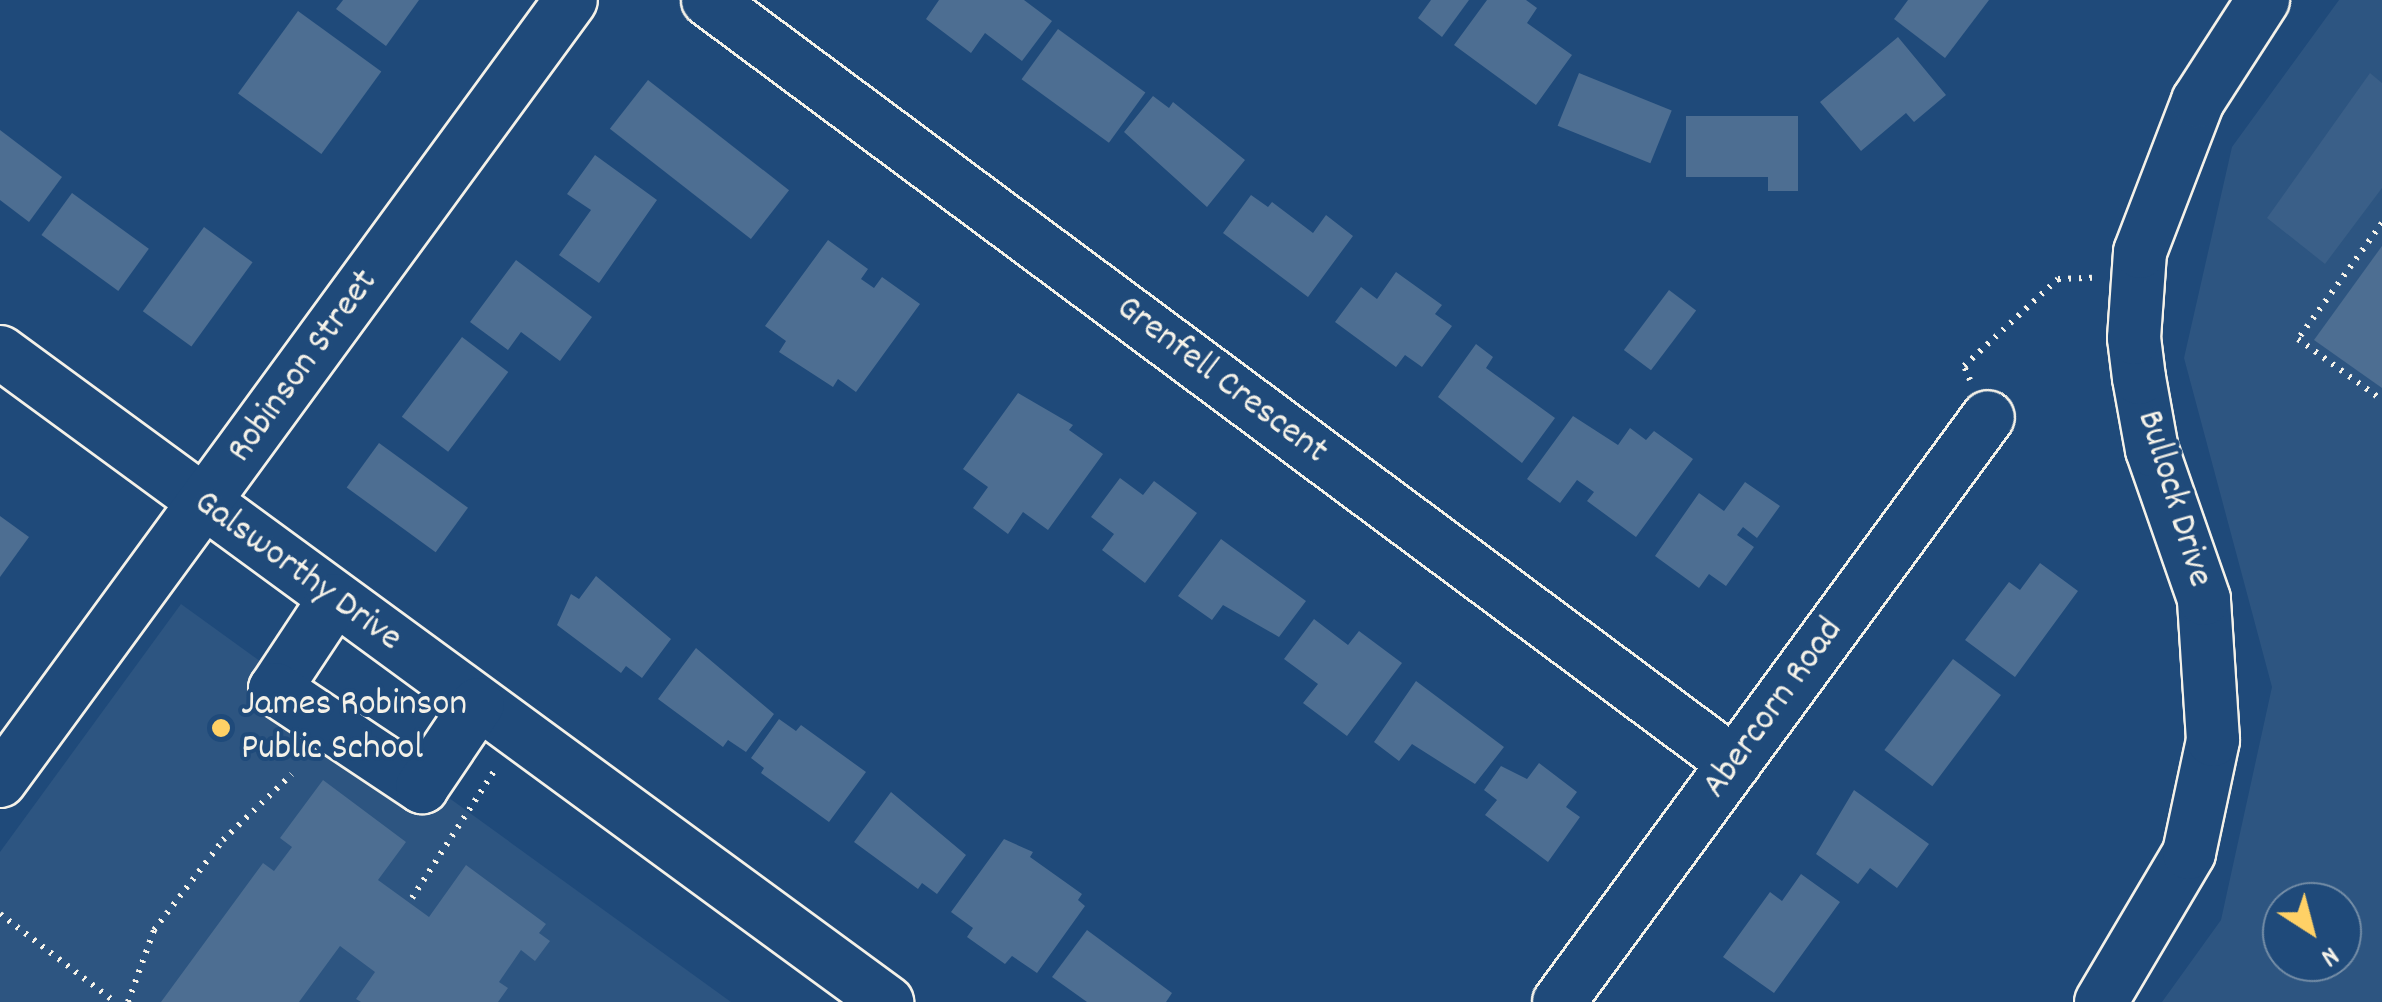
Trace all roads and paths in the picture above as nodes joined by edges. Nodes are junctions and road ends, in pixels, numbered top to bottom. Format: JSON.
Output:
{"nodes":[{"id":1,"x":572,"y":0,"type":"edge"},
{"id":2,"x":708,"y":0,"type":"edge"},
{"id":3,"x":2263,"y":0,"type":"edge"},
{"id":4,"x":2382,"y":223,"type":"edge"},
{"id":5,"x":2138,"y":276,"type":"junction"},
{"id":6,"x":0,"y":352,"type":"edge"},
{"id":7,"x":2382,"y":400,"type":"edge"},
{"id":8,"x":1988,"y":416,"type":"joint"},
{"id":9,"x":203,"y":504,"type":"junction"},
{"id":10,"x":334,"y":600,"type":"junction"},
{"id":11,"x":497,"y":718,"type":"junction"},
{"id":12,"x":1734,"y":763,"type":"junction"},
{"id":13,"x":292,"y":774,"type":"dead end"},
{"id":14,"x":0,"y":781,"type":"edge"},
{"id":15,"x":412,"y":898,"type":"dead end"},
{"id":16,"x":0,"y":914,"type":"edge"},
{"id":17,"x":116,"y":1002,"type":"edge"},
{"id":18,"x":128,"y":1002,"type":"edge"},
{"id":19,"x":887,"y":1002,"type":"edge"},
{"id":20,"x":1559,"y":1002,"type":"edge"},
{"id":21,"x":2101,"y":1002,"type":"edge"}],
"edges":[{"from":1,"to":9,"type":"street","name":"Robinson Street"},
{"from":2,"to":12,"type":"street","name":"Grenfell Crescent"},
{"from":3,"to":5,"type":"street","name":"Bullock Drive"},
{"from":4,"to":7,"type":"path"},
{"from":5,"to":8,"type":"path"},
{"from":5,"to":21,"type":"street","name":"Bullock Drive"},
{"from":6,"to":9,"type":"street","name":"Galsworthy Drive"},
{"from":8,"to":12,"type":"street","name":"Abercorn Road"},
{"from":9,"to":10,"type":"street","name":"Galsworthy Drive"},
{"from":9,"to":14,"type":"street","name":"Robinson Street"},
{"from":10,"to":11,"type":"street","name":"Galsworthy Drive"},
{"from":10,"to":11,"type":"street"},
{"from":11,"to":15,"type":"path"},
{"from":11,"to":19,"type":"street","name":"Galsworthy Drive"},
{"from":12,"to":20,"type":"street","name":"Abercorn Road"},
{"from":13,"to":18,"type":"path"},
{"from":16,"to":17,"type":"path"}]}
